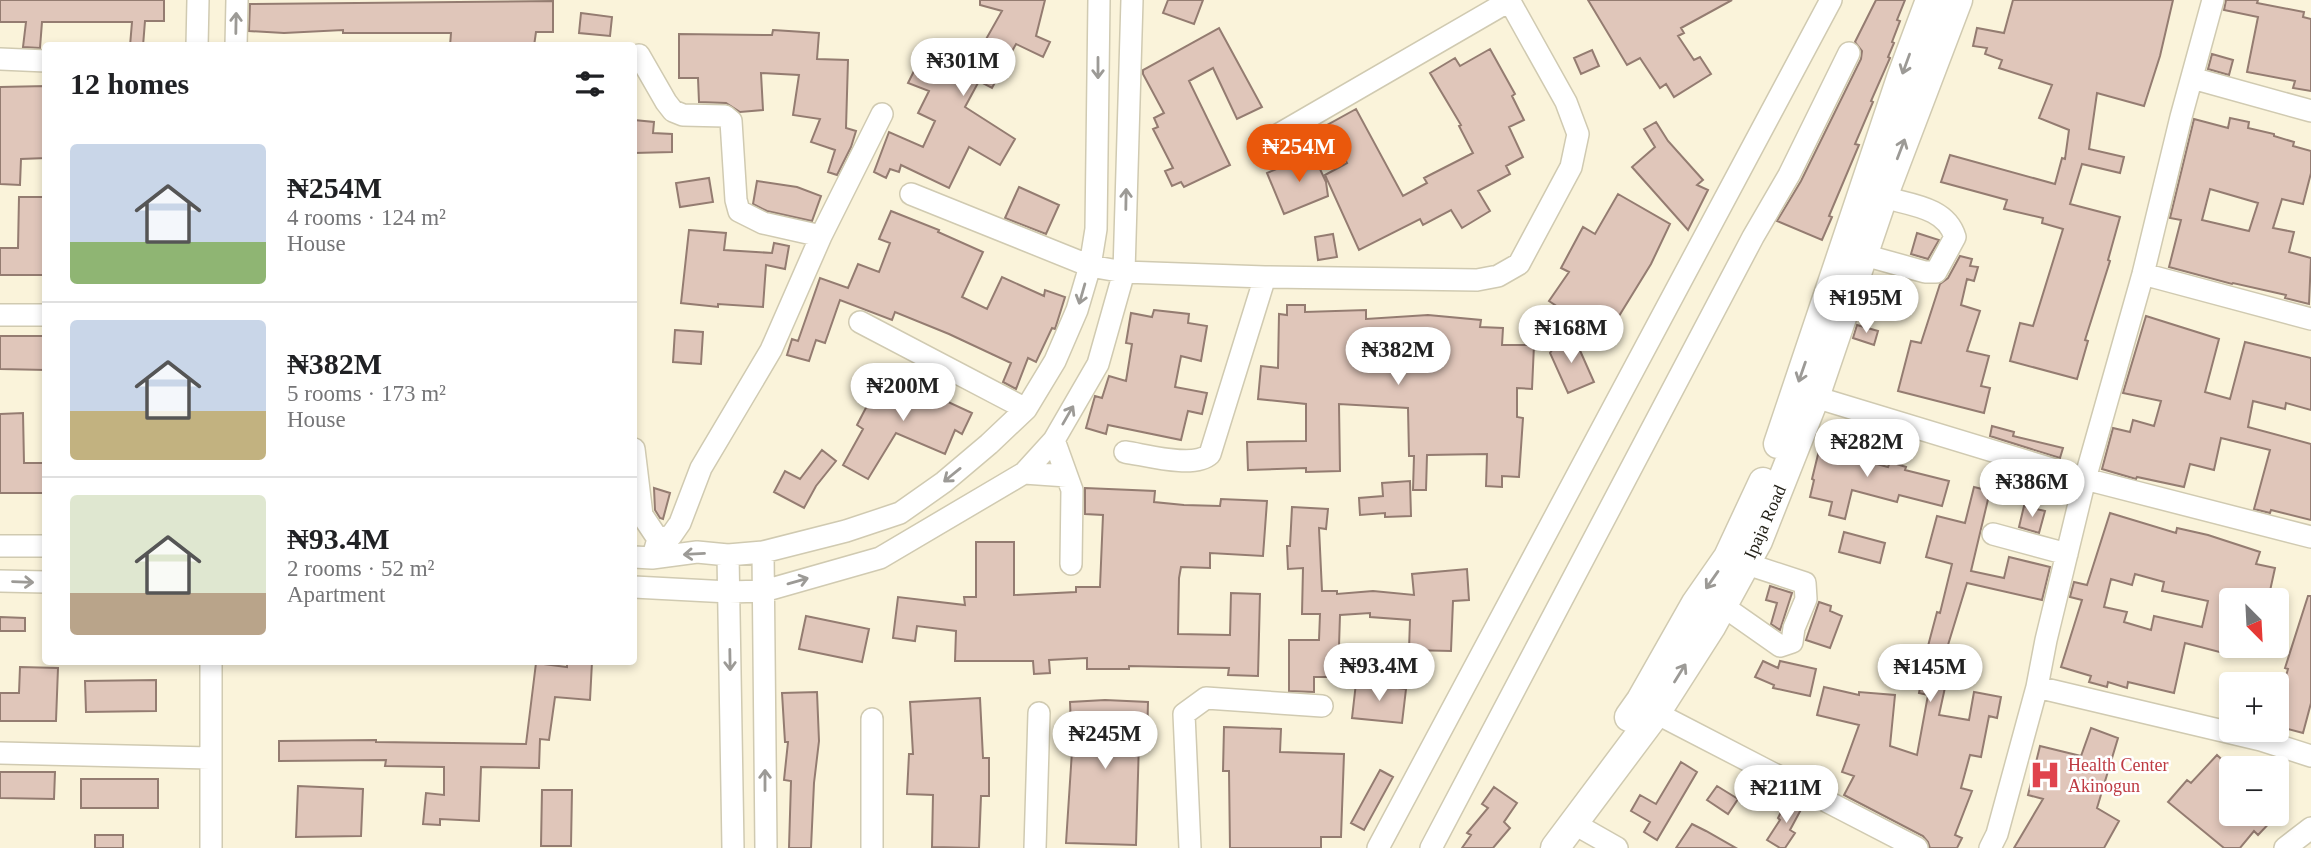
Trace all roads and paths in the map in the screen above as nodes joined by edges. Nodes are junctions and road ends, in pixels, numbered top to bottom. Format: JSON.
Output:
{"nodes":[{"id":1,"x":198,"y":0,"type":"edge"},
{"id":2,"x":237,"y":0,"type":"edge"},
{"id":3,"x":1098,"y":0,"type":"edge"},
{"id":4,"x":1132,"y":0,"type":"edge"},
{"id":5,"x":1509,"y":0,"type":"edge"},
{"id":6,"x":1831,"y":0,"type":"edge"},
{"id":7,"x":1930,"y":0,"type":"edge"},
{"id":8,"x":1958,"y":0,"type":"edge"},
{"id":9,"x":2213,"y":0,"type":"edge"},
{"id":10,"x":197,"y":42,"type":"edge"},
{"id":11,"x":236,"y":42,"type":"edge"},
{"id":12,"x":1849,"y":53,"type":"dead end"},
{"id":13,"x":639,"y":55,"type":"dead end"},
{"id":14,"x":0,"y":60,"type":"edge"},
{"id":15,"x":42,"y":61,"type":"edge"},
{"id":16,"x":2192,"y":78,"type":"junction"},
{"id":17,"x":2311,"y":111,"type":"edge"},
{"id":18,"x":882,"y":114,"type":"dead end"},
{"id":19,"x":1276,"y":136,"type":"dead end"},
{"id":20,"x":911,"y":194,"type":"dead end"},
{"id":21,"x":1883,"y":197,"type":"junction"},
{"id":22,"x":821,"y":236,"type":"junction"},
{"id":23,"x":1854,"y":252,"type":"junction"},
{"id":24,"x":1090,"y":266,"type":"junction"},
{"id":25,"x":1124,"y":272,"type":"junction"},
{"id":26,"x":2144,"y":274,"type":"junction"},
{"id":27,"x":1265,"y":277,"type":"junction"},
{"id":28,"x":0,"y":315,"type":"edge"},
{"id":29,"x":42,"y":315,"type":"edge"},
{"id":30,"x":2311,"y":319,"type":"edge"},
{"id":31,"x":860,"y":322,"type":"dead end"},
{"id":32,"x":1815,"y":397,"type":"junction"},
{"id":33,"x":1026,"y":409,"type":"junction"},
{"id":34,"x":1054,"y":440,"type":"junction"},
{"id":35,"x":1125,"y":452,"type":"dead end"},
{"id":36,"x":1024,"y":473,"type":"junction"},
{"id":37,"x":637,"y":474,"type":"edge"},
{"id":38,"x":1068,"y":476,"type":"junction"},
{"id":39,"x":2085,"y":479,"type":"junction"},
{"id":40,"x":1993,"y":534,"type":"dead end"},
{"id":41,"x":2311,"y":537,"type":"edge"},
{"id":42,"x":0,"y":546,"type":"edge"},
{"id":43,"x":42,"y":546,"type":"edge"},
{"id":44,"x":648,"y":552,"type":"edge"},
{"id":45,"x":763,"y":552,"type":"junction"},
{"id":46,"x":2067,"y":554,"type":"junction"},
{"id":47,"x":728,"y":555,"type":"junction"},
{"id":48,"x":1071,"y":564,"type":"dead end"},
{"id":49,"x":1747,"y":564,"type":"junction"},
{"id":50,"x":0,"y":581,"type":"edge"},
{"id":51,"x":42,"y":582,"type":"edge"},
{"id":52,"x":637,"y":587,"type":"edge"},
{"id":53,"x":764,"y":591,"type":"junction"},
{"id":54,"x":729,"y":592,"type":"junction"},
{"id":55,"x":1723,"y":606,"type":"junction"},
{"id":56,"x":211,"y":665,"type":"edge"},
{"id":57,"x":2036,"y":687,"type":"junction"},
{"id":58,"x":1322,"y":706,"type":"dead end"},
{"id":59,"x":1039,"y":713,"type":"dead end"},
{"id":60,"x":1656,"y":713,"type":"junction"},
{"id":61,"x":872,"y":719,"type":"dead end"},
{"id":62,"x":0,"y":753,"type":"edge"},
{"id":63,"x":2311,"y":756,"type":"edge"},
{"id":64,"x":210,"y":758,"type":"junction"},
{"id":65,"x":1573,"y":823,"type":"junction"},
{"id":66,"x":2311,"y":828,"type":"edge"},
{"id":67,"x":211,"y":848,"type":"edge"},
{"id":68,"x":733,"y":848,"type":"edge"},
{"id":69,"x":766,"y":848,"type":"edge"},
{"id":70,"x":872,"y":848,"type":"edge"},
{"id":71,"x":1035,"y":848,"type":"edge"},
{"id":72,"x":1190,"y":848,"type":"edge"},
{"id":73,"x":1378,"y":848,"type":"edge"},
{"id":74,"x":1431,"y":848,"type":"edge"},
{"id":75,"x":1533,"y":848,"type":"edge"},
{"id":76,"x":1555,"y":848,"type":"edge"},
{"id":77,"x":1617,"y":848,"type":"edge"},
{"id":78,"x":1917,"y":848,"type":"edge"},
{"id":79,"x":1990,"y":848,"type":"edge"},
{"id":80,"x":2286,"y":848,"type":"edge"}],
"edges":[{"from":1,"to":10,"type":"street"},
{"from":11,"to":2,"type":"street","one_way":true},
{"from":3,"to":24,"type":"street","one_way":true},
{"from":25,"to":4,"type":"street","one_way":true},
{"from":5,"to":19,"type":"street"},
{"from":5,"to":27,"type":"street"},
{"from":6,"to":73,"type":"street"},
{"from":7,"to":23,"type":"main road","name":"Ipaja Road","one_way":true},
{"from":21,"to":8,"type":"main road","name":"Ipaja Road","one_way":true},
{"from":9,"to":16,"type":"street"},
{"from":12,"to":74,"type":"street"},
{"from":13,"to":22,"type":"street"},
{"from":14,"to":15,"type":"street"},
{"from":16,"to":17,"type":"street"},
{"from":16,"to":26,"type":"street"},
{"from":18,"to":22,"type":"street"},
{"from":20,"to":24,"type":"street"},
{"from":21,"to":23,"type":"main road","name":"Ipaja Road"},
{"from":21,"to":23,"type":"street"},
{"from":22,"to":44,"type":"street"},
{"from":23,"to":32,"type":"main road","name":"Ipaja Road"},
{"from":23,"to":75,"type":"main road","name":"Ipaja Road","one_way":true},
{"from":24,"to":25,"type":"street"},
{"from":24,"to":33,"type":"street","one_way":true},
{"from":25,"to":27,"type":"street"},
{"from":34,"to":25,"type":"street","one_way":true},
{"from":26,"to":30,"type":"street"},
{"from":26,"to":39,"type":"street"},
{"from":27,"to":35,"type":"street"},
{"from":28,"to":29,"type":"street"},
{"from":31,"to":33,"type":"street"},
{"from":32,"to":39,"type":"street"},
{"from":32,"to":49,"type":"main road","name":"Ipaja Road"},
{"from":33,"to":45,"type":"street","one_way":true},
{"from":34,"to":36,"type":"street"},
{"from":34,"to":38,"type":"street"},
{"from":36,"to":38,"type":"street"},
{"from":53,"to":36,"type":"street","one_way":true},
{"from":37,"to":44,"type":"street"},
{"from":38,"to":48,"type":"street"},
{"from":39,"to":41,"type":"street"},
{"from":39,"to":46,"type":"street"},
{"from":40,"to":46,"type":"street"},
{"from":42,"to":43,"type":"street"},
{"from":47,"to":44,"type":"street","one_way":true},
{"from":45,"to":47,"type":"street"},
{"from":45,"to":53,"type":"street"},
{"from":46,"to":57,"type":"street"},
{"from":47,"to":54,"type":"street"},
{"from":49,"to":55,"type":"main road","name":"Ipaja Road"},
{"from":49,"to":55,"type":"street"},
{"from":50,"to":51,"type":"street","one_way":true},
{"from":52,"to":54,"type":"street"},
{"from":53,"to":54,"type":"street"},
{"from":69,"to":53,"type":"street","one_way":true},
{"from":54,"to":68,"type":"street","one_way":true},
{"from":60,"to":55,"type":"main road","name":"Ipaja Road","one_way":true},
{"from":56,"to":64,"type":"street"},
{"from":57,"to":63,"type":"street"},
{"from":57,"to":79,"type":"street"},
{"from":58,"to":72,"type":"street"},
{"from":59,"to":71,"type":"street"},
{"from":60,"to":65,"type":"main road","name":"Ipaja Road"},
{"from":60,"to":78,"type":"street"},
{"from":61,"to":70,"type":"street"},
{"from":62,"to":64,"type":"street"},
{"from":64,"to":67,"type":"street"},
{"from":65,"to":76,"type":"main road","name":"Ipaja Road"},
{"from":65,"to":77,"type":"street"},
{"from":66,"to":80,"type":"street"}]}
